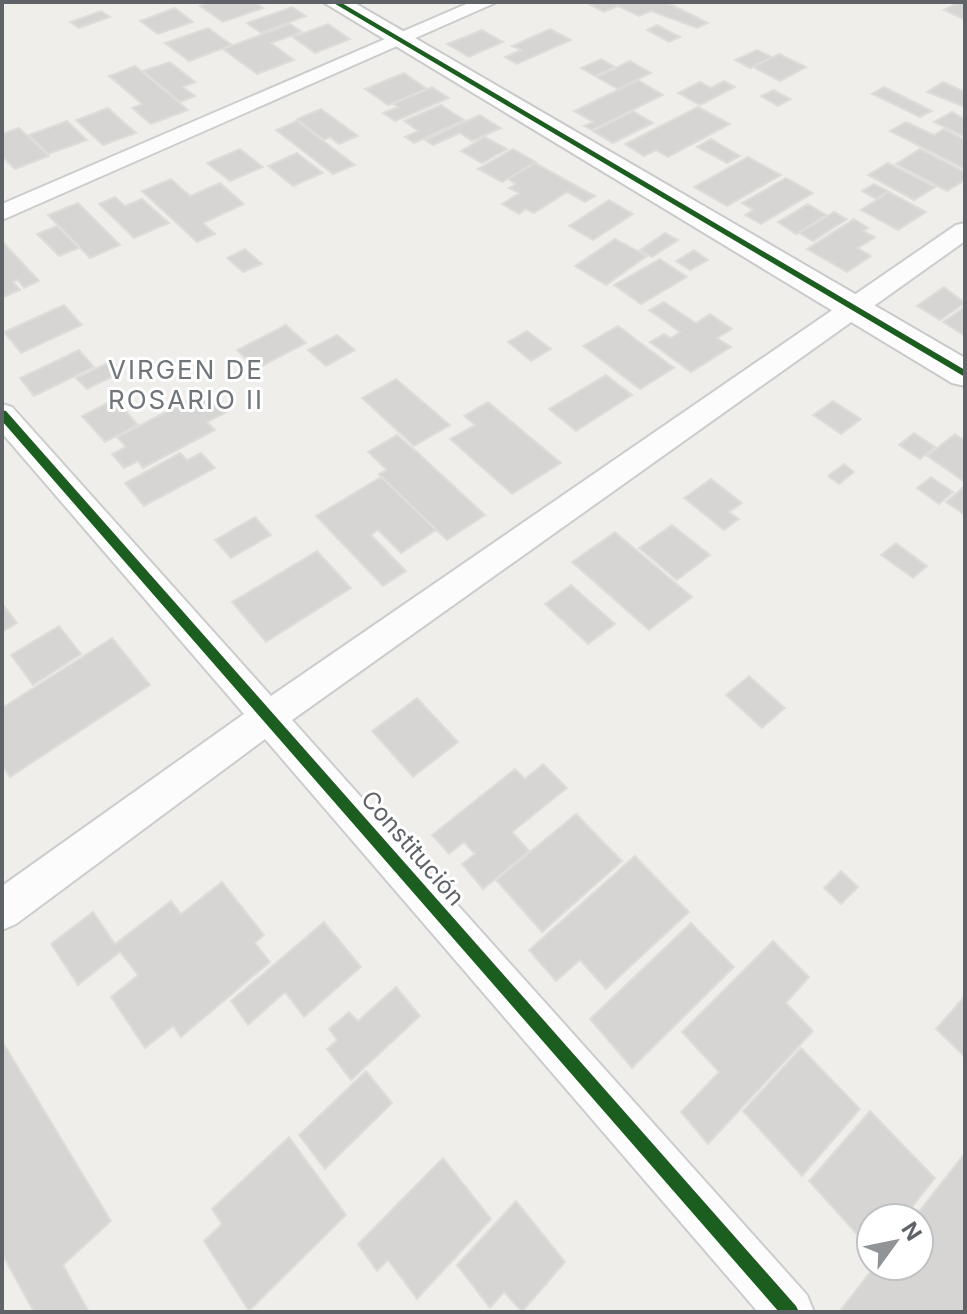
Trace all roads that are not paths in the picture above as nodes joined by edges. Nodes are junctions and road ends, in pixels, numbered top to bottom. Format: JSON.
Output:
{"nodes":[{"id":1,"x":335,"y":2,"type":"edge"},
{"id":2,"x":487,"y":2,"type":"edge"},
{"id":3,"x":399,"y":40,"type":"junction"},
{"id":4,"x":2,"y":213,"type":"edge"},
{"id":5,"x":965,"y":230,"type":"edge"},
{"id":6,"x":853,"y":308,"type":"junction"},
{"id":7,"x":965,"y":374,"type":"edge"},
{"id":8,"x":2,"y":414,"type":"edge"},
{"id":9,"x":268,"y":717,"type":"junction"},
{"id":10,"x":2,"y":910,"type":"edge"},
{"id":11,"x":790,"y":1312,"type":"edge"}],
"edges":[{"from":1,"to":3,"type":"main road"},
{"from":2,"to":3,"type":"street"},
{"from":3,"to":4,"type":"street"},
{"from":3,"to":6,"type":"main road"},
{"from":5,"to":6,"type":"street"},
{"from":6,"to":7,"type":"main road"},
{"from":6,"to":9,"type":"street"},
{"from":8,"to":9,"type":"street","name":"Constitución"},
{"from":9,"to":10,"type":"street"},
{"from":9,"to":11,"type":"street","name":"Constitución"}]}
